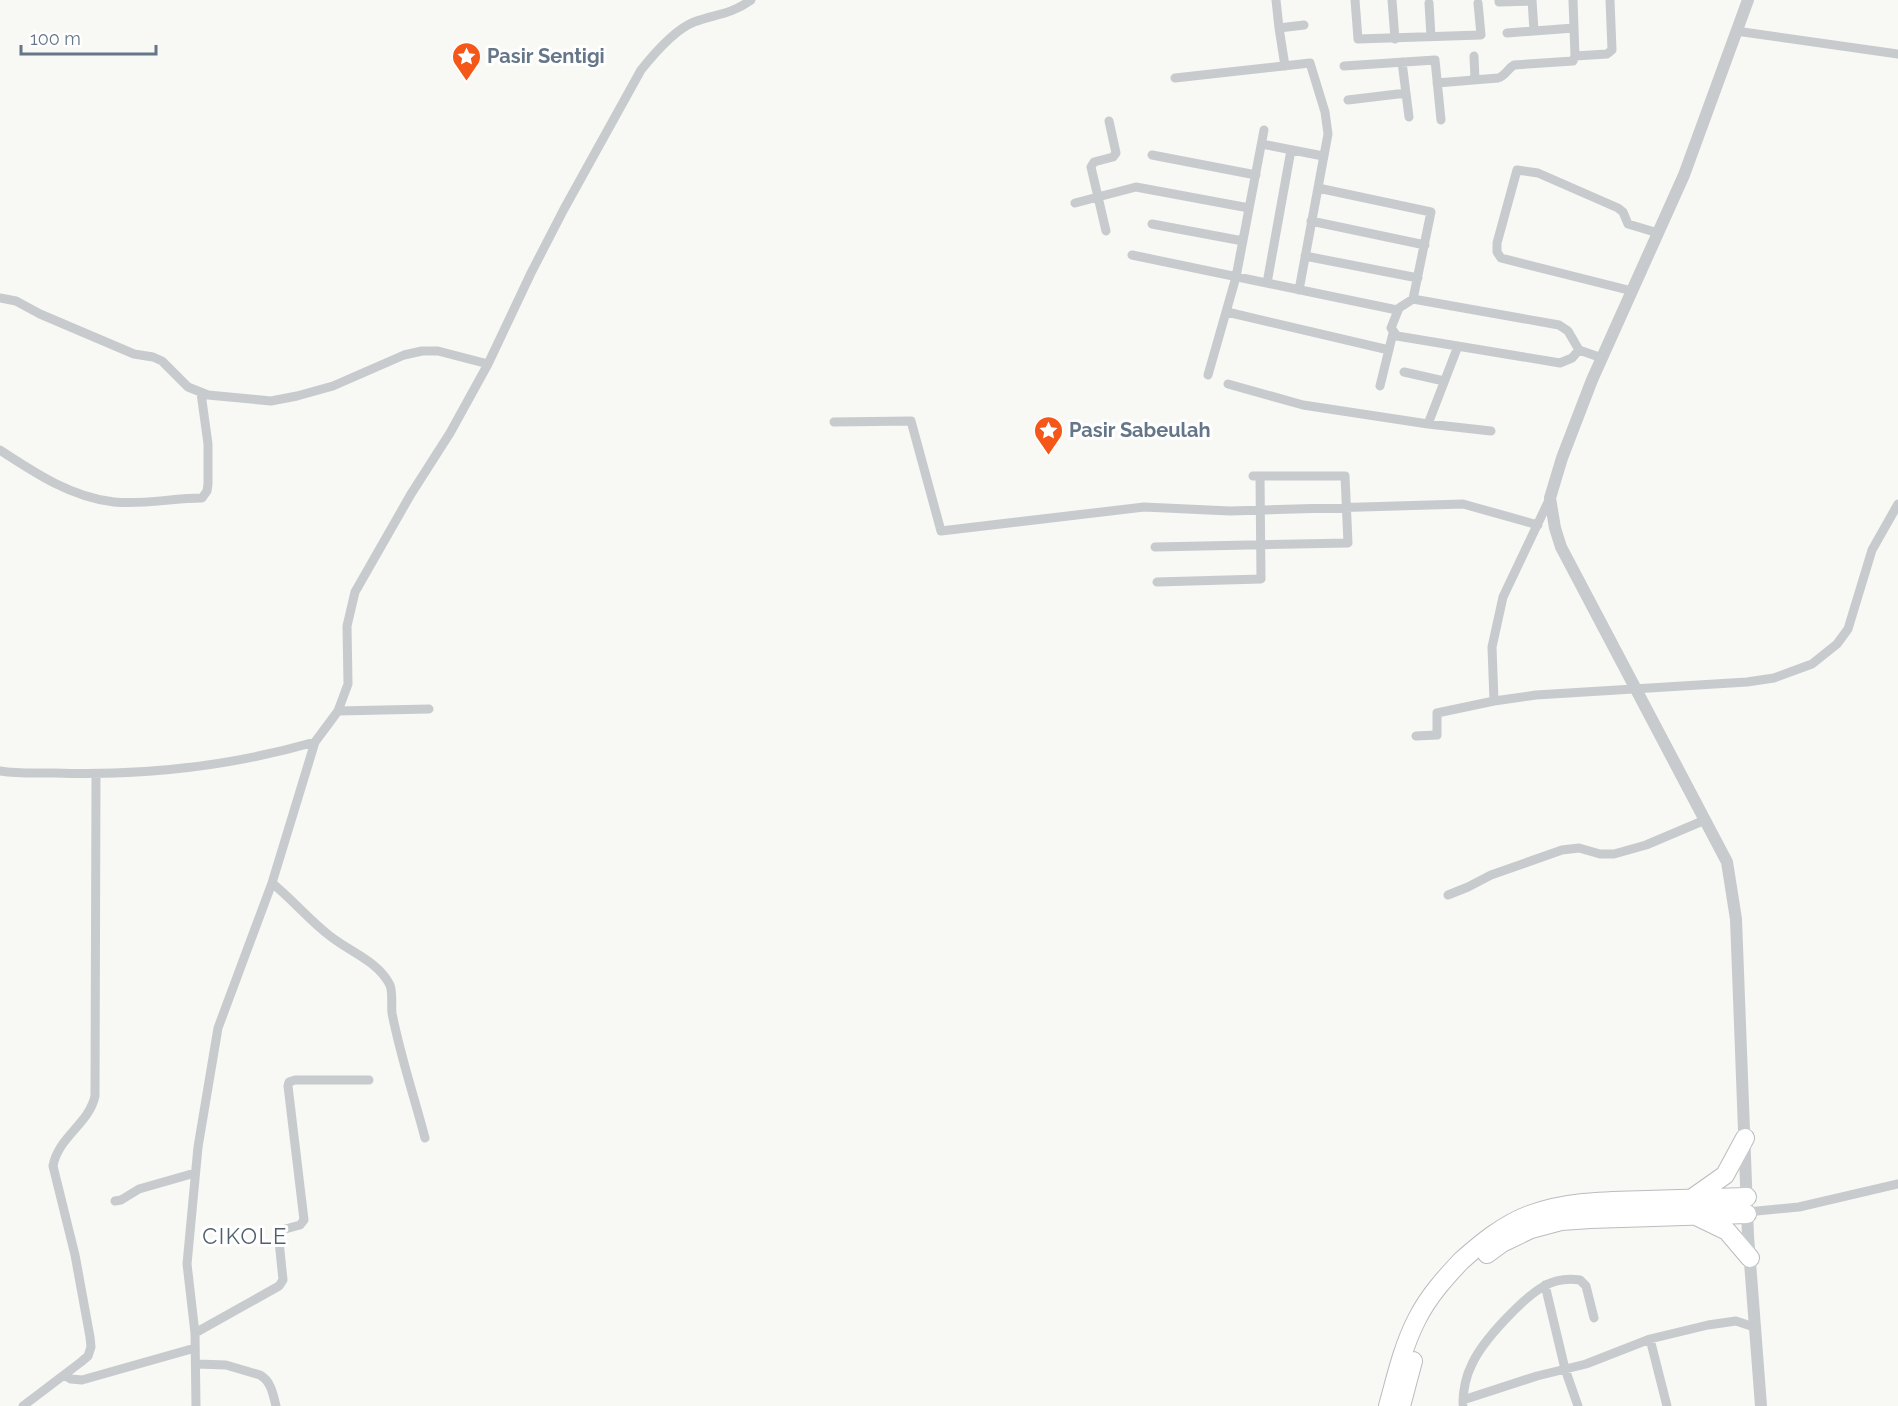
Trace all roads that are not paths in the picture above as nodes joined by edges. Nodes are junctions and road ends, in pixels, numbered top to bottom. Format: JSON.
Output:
{"nodes":[{"id":1,"x":751,"y":0,"type":"edge"},
{"id":2,"x":1276,"y":0,"type":"edge"},
{"id":3,"x":1355,"y":0,"type":"edge"},
{"id":4,"x":1392,"y":0,"type":"edge"},
{"id":5,"x":1499,"y":0,"type":"edge"},
{"id":6,"x":1573,"y":0,"type":"edge"},
{"id":7,"x":1610,"y":0,"type":"edge"},
{"id":8,"x":1748,"y":0,"type":"edge"},
{"id":9,"x":1532,"y":1,"type":"edge"},
{"id":10,"x":1429,"y":3,"type":"dead end"},
{"id":11,"x":1478,"y":3,"type":"dead end"},
{"id":12,"x":1304,"y":25,"type":"dead end"},
{"id":13,"x":1279,"y":28,"type":"junction"},
{"id":14,"x":1574,"y":28,"type":"junction"},
{"id":15,"x":1534,"y":31,"type":"junction"},
{"id":16,"x":1736,"y":31,"type":"junction"},
{"id":17,"x":1507,"y":33,"type":"dead end"},
{"id":18,"x":1431,"y":37,"type":"junction"},
{"id":19,"x":1395,"y":39,"type":"junction"},
{"id":20,"x":1898,"y":54,"type":"edge"},
{"id":21,"x":1474,"y":56,"type":"dead end"},
{"id":22,"x":1575,"y":56,"type":"junction"},
{"id":23,"x":1402,"y":62,"type":"junction"},
{"id":24,"x":1285,"y":66,"type":"junction"},
{"id":25,"x":1344,"y":66,"type":"dead end"},
{"id":26,"x":1175,"y":78,"type":"dead end"},
{"id":27,"x":1475,"y":80,"type":"junction"},
{"id":28,"x":1437,"y":83,"type":"junction"},
{"id":29,"x":1406,"y":93,"type":"junction"},
{"id":30,"x":1348,"y":100,"type":"dead end"},
{"id":31,"x":1409,"y":117,"type":"dead end"},
{"id":32,"x":1441,"y":120,"type":"dead end"},
{"id":33,"x":1109,"y":121,"type":"dead end"},
{"id":34,"x":1264,"y":130,"type":"dead end"},
{"id":35,"x":1262,"y":144,"type":"junction"},
{"id":36,"x":1291,"y":150,"type":"junction"},
{"id":37,"x":1152,"y":155,"type":"dead end"},
{"id":38,"x":1323,"y":156,"type":"junction"},
{"id":39,"x":1256,"y":176,"type":"junction"},
{"id":40,"x":1318,"y":188,"type":"junction"},
{"id":41,"x":1098,"y":197,"type":"junction"},
{"id":42,"x":1075,"y":203,"type":"dead end"},
{"id":43,"x":1249,"y":208,"type":"junction"},
{"id":44,"x":1311,"y":221,"type":"junction"},
{"id":45,"x":1152,"y":224,"type":"dead end"},
{"id":46,"x":1106,"y":231,"type":"dead end"},
{"id":47,"x":1658,"y":233,"type":"junction"},
{"id":48,"x":1243,"y":241,"type":"junction"},
{"id":49,"x":1425,"y":245,"type":"junction"},
{"id":50,"x":1132,"y":255,"type":"dead end"},
{"id":51,"x":1305,"y":256,"type":"junction"},
{"id":52,"x":1236,"y":277,"type":"junction"},
{"id":53,"x":1418,"y":278,"type":"junction"},
{"id":54,"x":1267,"y":283,"type":"junction"},
{"id":55,"x":1299,"y":290,"type":"junction"},
{"id":56,"x":1632,"y":291,"type":"junction"},
{"id":57,"x":0,"y":299,"type":"edge"},
{"id":58,"x":1413,"y":299,"type":"junction"},
{"id":59,"x":1397,"y":310,"type":"junction"},
{"id":60,"x":1227,"y":312,"type":"junction"},
{"id":61,"x":1393,"y":333,"type":"junction"},
{"id":62,"x":1458,"y":346,"type":"junction"},
{"id":63,"x":1389,"y":350,"type":"junction"},
{"id":64,"x":1580,"y":350,"type":"junction"},
{"id":65,"x":1602,"y":358,"type":"junction"},
{"id":66,"x":488,"y":364,"type":"junction"},
{"id":67,"x":1404,"y":372,"type":"dead end"},
{"id":68,"x":1208,"y":375,"type":"dead end"},
{"id":69,"x":1444,"y":381,"type":"junction"},
{"id":70,"x":1228,"y":384,"type":"dead end"},
{"id":71,"x":1380,"y":386,"type":"dead end"},
{"id":72,"x":201,"y":393,"type":"junction"},
{"id":73,"x":834,"y":422,"type":"dead end"},
{"id":74,"x":1428,"y":424,"type":"junction"},
{"id":75,"x":1491,"y":431,"type":"dead end"},
{"id":76,"x":0,"y":450,"type":"edge"},
{"id":77,"x":1550,"y":498,"type":"junction"},
{"id":78,"x":1898,"y":504,"type":"edge"},
{"id":79,"x":1347,"y":508,"type":"junction"},
{"id":80,"x":1260,"y":510,"type":"junction"},
{"id":81,"x":1538,"y":525,"type":"junction"},
{"id":82,"x":1261,"y":545,"type":"junction"},
{"id":83,"x":1155,"y":547,"type":"dead end"},
{"id":84,"x":1157,"y":582,"type":"dead end"},
{"id":85,"x":1636,"y":689,"type":"junction"},
{"id":86,"x":1494,"y":701,"type":"junction"},
{"id":87,"x":429,"y":709,"type":"dead end"},
{"id":88,"x":338,"y":711,"type":"junction"},
{"id":89,"x":1416,"y":736,"type":"dead end"},
{"id":90,"x":315,"y":742,"type":"junction"},
{"id":91,"x":0,"y":771,"type":"edge"},
{"id":92,"x":96,"y":774,"type":"junction"},
{"id":93,"x":1705,"y":820,"type":"junction"},
{"id":94,"x":272,"y":883,"type":"junction"},
{"id":95,"x":1448,"y":895,"type":"dead end"},
{"id":96,"x":369,"y":1080,"type":"dead end"},
{"id":97,"x":424,"y":1138,"type":"dead end"},
{"id":98,"x":1745,"y":1138,"type":"junction"},
{"id":99,"x":195,"y":1173,"type":"junction"},
{"id":100,"x":1898,"y":1184,"type":"edge"},
{"id":101,"x":115,"y":1201,"type":"dead end"},
{"id":102,"x":1693,"y":1207,"type":"junction"},
{"id":103,"x":1747,"y":1208,"type":"junction"},
{"id":104,"x":1750,"y":1258,"type":"junction"},
{"id":105,"x":1545,"y":1285,"type":"junction"},
{"id":106,"x":1594,"y":1318,"type":"dead end"},
{"id":107,"x":1754,"y":1327,"type":"junction"},
{"id":108,"x":195,"y":1333,"type":"junction"},
{"id":109,"x":1650,"y":1340,"type":"junction"},
{"id":110,"x":195,"y":1348,"type":"junction"},
{"id":111,"x":197,"y":1364,"type":"junction"},
{"id":112,"x":1565,"y":1369,"type":"junction"},
{"id":113,"x":64,"y":1375,"type":"junction"},
{"id":114,"x":1463,"y":1403,"type":"edge"},
{"id":115,"x":24,"y":1406,"type":"edge"},
{"id":116,"x":196,"y":1406,"type":"edge"},
{"id":117,"x":276,"y":1406,"type":"edge"},
{"id":118,"x":1388,"y":1406,"type":"edge"},
{"id":119,"x":1401,"y":1406,"type":"edge"},
{"id":120,"x":1578,"y":1406,"type":"edge"},
{"id":121,"x":1667,"y":1406,"type":"edge"},
{"id":122,"x":1761,"y":1406,"type":"edge"}],
"edges":[{"from":1,"to":66,"type":"street"},
{"from":2,"to":13,"type":"street"},
{"from":3,"to":19,"type":"street"},
{"from":4,"to":19,"type":"street"},
{"from":5,"to":9,"type":"street"},
{"from":6,"to":14,"type":"street"},
{"from":7,"to":22,"type":"street"},
{"from":8,"to":16,"type":"street"},
{"from":9,"to":15,"type":"street"},
{"from":10,"to":18,"type":"street"},
{"from":11,"to":18,"type":"street"},
{"from":12,"to":13,"type":"street"},
{"from":13,"to":24,"type":"street"},
{"from":14,"to":15,"type":"street"},
{"from":14,"to":22,"type":"street"},
{"from":15,"to":17,"type":"street"},
{"from":16,"to":20,"type":"street"},
{"from":16,"to":47,"type":"street"},
{"from":18,"to":19,"type":"street"},
{"from":21,"to":27,"type":"street"},
{"from":22,"to":27,"type":"street"},
{"from":23,"to":25,"type":"street"},
{"from":23,"to":28,"type":"street"},
{"from":23,"to":29,"type":"street"},
{"from":24,"to":26,"type":"street"},
{"from":24,"to":38,"type":"street"},
{"from":27,"to":28,"type":"street"},
{"from":28,"to":32,"type":"street"},
{"from":29,"to":30,"type":"street"},
{"from":29,"to":31,"type":"street"},
{"from":33,"to":41,"type":"street"},
{"from":34,"to":35,"type":"street"},
{"from":35,"to":36,"type":"street"},
{"from":35,"to":39,"type":"street"},
{"from":36,"to":38,"type":"street"},
{"from":36,"to":54,"type":"street"},
{"from":37,"to":39,"type":"street"},
{"from":38,"to":40,"type":"street"},
{"from":39,"to":43,"type":"street"},
{"from":40,"to":44,"type":"street"},
{"from":40,"to":49,"type":"street"},
{"from":41,"to":42,"type":"street"},
{"from":41,"to":43,"type":"street"},
{"from":41,"to":46,"type":"street"},
{"from":43,"to":48,"type":"street"},
{"from":44,"to":49,"type":"street"},
{"from":44,"to":51,"type":"street"},
{"from":45,"to":48,"type":"street"},
{"from":47,"to":56,"type":"street"},
{"from":47,"to":56,"type":"street"},
{"from":48,"to":52,"type":"street"},
{"from":49,"to":53,"type":"street"},
{"from":50,"to":52,"type":"street"},
{"from":51,"to":53,"type":"street"},
{"from":51,"to":55,"type":"street"},
{"from":52,"to":54,"type":"street"},
{"from":52,"to":60,"type":"street"},
{"from":53,"to":58,"type":"street"},
{"from":54,"to":55,"type":"street"},
{"from":55,"to":59,"type":"street"},
{"from":56,"to":65,"type":"street"},
{"from":57,"to":72,"type":"street"},
{"from":58,"to":59,"type":"street"},
{"from":58,"to":64,"type":"street"},
{"from":59,"to":61,"type":"street"},
{"from":60,"to":63,"type":"street"},
{"from":60,"to":68,"type":"street"},
{"from":61,"to":62,"type":"street"},
{"from":61,"to":63,"type":"street"},
{"from":62,"to":64,"type":"street"},
{"from":62,"to":69,"type":"street"},
{"from":63,"to":71,"type":"street"},
{"from":64,"to":65,"type":"street"},
{"from":65,"to":77,"type":"street"},
{"from":66,"to":72,"type":"street"},
{"from":66,"to":88,"type":"street"},
{"from":67,"to":69,"type":"street"},
{"from":69,"to":74,"type":"street"},
{"from":70,"to":74,"type":"street"},
{"from":72,"to":76,"type":"street"},
{"from":73,"to":80,"type":"street"},
{"from":74,"to":75,"type":"street"},
{"from":77,"to":81,"type":"street"},
{"from":77,"to":85,"type":"street"},
{"from":78,"to":85,"type":"street"},
{"from":79,"to":80,"type":"street"},
{"from":79,"to":80,"type":"street"},
{"from":79,"to":81,"type":"street"},
{"from":79,"to":82,"type":"street"},
{"from":80,"to":82,"type":"street"},
{"from":81,"to":86,"type":"street"},
{"from":82,"to":83,"type":"street"},
{"from":82,"to":84,"type":"street"},
{"from":85,"to":86,"type":"street"},
{"from":85,"to":93,"type":"street"},
{"from":86,"to":89,"type":"street"},
{"from":87,"to":88,"type":"street"},
{"from":88,"to":90,"type":"street"},
{"from":90,"to":92,"type":"street"},
{"from":90,"to":94,"type":"street"},
{"from":91,"to":92,"type":"street"},
{"from":92,"to":113,"type":"street"},
{"from":93,"to":95,"type":"street"},
{"from":93,"to":98,"type":"street"},
{"from":94,"to":97,"type":"street"},
{"from":94,"to":99,"type":"street"},
{"from":96,"to":108,"type":"street"},
{"from":98,"to":102,"type":"highway"},
{"from":98,"to":103,"type":"street"},
{"from":99,"to":101,"type":"street"},
{"from":99,"to":108,"type":"street"},
{"from":100,"to":103,"type":"street"},
{"from":102,"to":103,"type":"highway"},
{"from":102,"to":104,"type":"highway"},
{"from":102,"to":118,"type":"highway"},
{"from":102,"to":119,"type":"highway"},
{"from":103,"to":104,"type":"street"},
{"from":104,"to":107,"type":"street"},
{"from":105,"to":106,"type":"street"},
{"from":105,"to":112,"type":"street"},
{"from":105,"to":114,"type":"street"},
{"from":107,"to":109,"type":"street"},
{"from":107,"to":122,"type":"street"},
{"from":108,"to":110,"type":"street"},
{"from":109,"to":112,"type":"street"},
{"from":109,"to":121,"type":"street"},
{"from":110,"to":111,"type":"street"},
{"from":110,"to":113,"type":"street"},
{"from":111,"to":116,"type":"street"},
{"from":111,"to":117,"type":"street"},
{"from":112,"to":114,"type":"street"},
{"from":112,"to":120,"type":"street"},
{"from":113,"to":115,"type":"street"}]}
